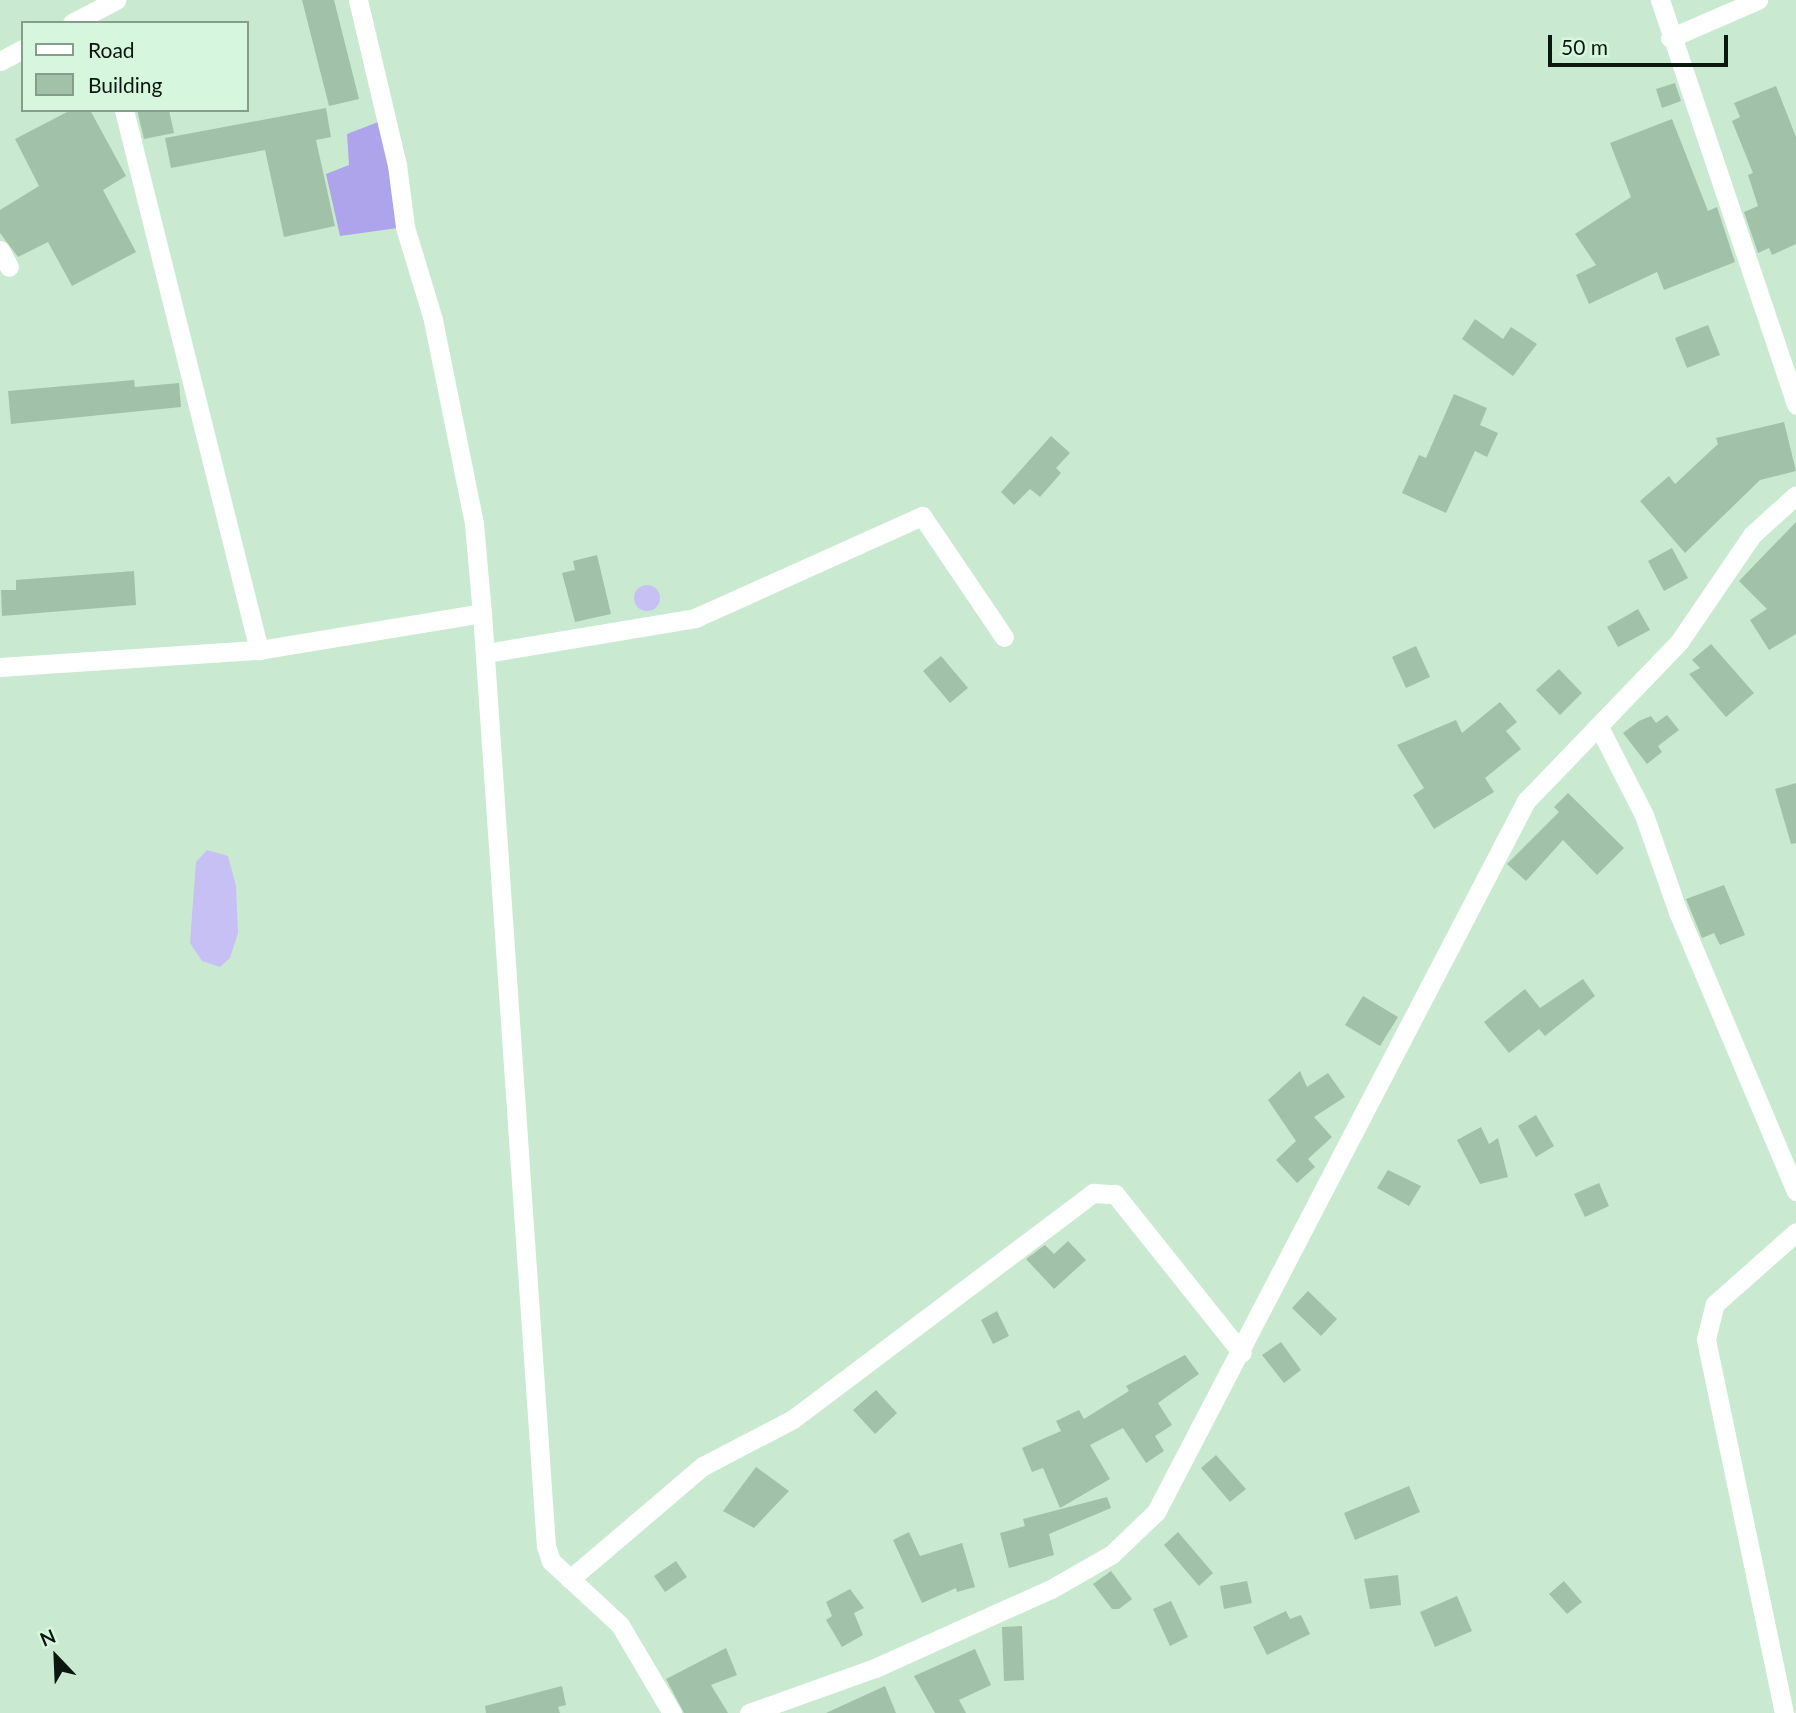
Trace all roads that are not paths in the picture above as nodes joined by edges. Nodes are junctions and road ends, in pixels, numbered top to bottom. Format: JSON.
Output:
{"nodes":[{"id":1,"x":358,"y":0,"type":"edge"},
{"id":2,"x":1660,"y":0,"type":"edge"},
{"id":3,"x":1758,"y":0,"type":"edge"},
{"id":4,"x":105,"y":11,"type":"edge"},
{"id":5,"x":78,"y":21,"type":"edge"},
{"id":6,"x":1670,"y":38,"type":"junction"},
{"id":7,"x":21,"y":50,"type":"edge"},
{"id":8,"x":0,"y":61,"type":"edge"},
{"id":9,"x":124,"y":112,"type":"edge"},
{"id":10,"x":1796,"y":405,"type":"edge"},
{"id":11,"x":1796,"y":495,"type":"edge"},
{"id":12,"x":482,"y":613,"type":"junction"},
{"id":13,"x":1003,"y":637,"type":"dead end"},
{"id":14,"x":259,"y":650,"type":"junction"},
{"id":15,"x":486,"y":653,"type":"junction"},
{"id":16,"x":0,"y":667,"type":"edge"},
{"id":17,"x":1599,"y":727,"type":"junction"},
{"id":18,"x":1796,"y":1191,"type":"edge"},
{"id":19,"x":1796,"y":1232,"type":"edge"},
{"id":20,"x":1242,"y":1353,"type":"junction"},
{"id":21,"x":570,"y":1579,"type":"junction"},
{"id":22,"x":672,"y":1713,"type":"edge"},
{"id":23,"x":749,"y":1713,"type":"edge"},
{"id":24,"x":1784,"y":1713,"type":"edge"}],
"edges":[{"from":1,"to":12,"type":"street"},
{"from":2,"to":6,"type":"street"},
{"from":3,"to":6,"type":"street"},
{"from":4,"to":5,"type":"street"},
{"from":6,"to":10,"type":"street"},
{"from":7,"to":8,"type":"street"},
{"from":9,"to":14,"type":"street"},
{"from":11,"to":17,"type":"street"},
{"from":12,"to":14,"type":"street"},
{"from":12,"to":15,"type":"street"},
{"from":13,"to":15,"type":"street"},
{"from":14,"to":16,"type":"street"},
{"from":15,"to":21,"type":"street"},
{"from":17,"to":18,"type":"street"},
{"from":17,"to":20,"type":"street"},
{"from":19,"to":24,"type":"street"},
{"from":20,"to":21,"type":"street"},
{"from":20,"to":23,"type":"street"},
{"from":21,"to":22,"type":"street"}]}
